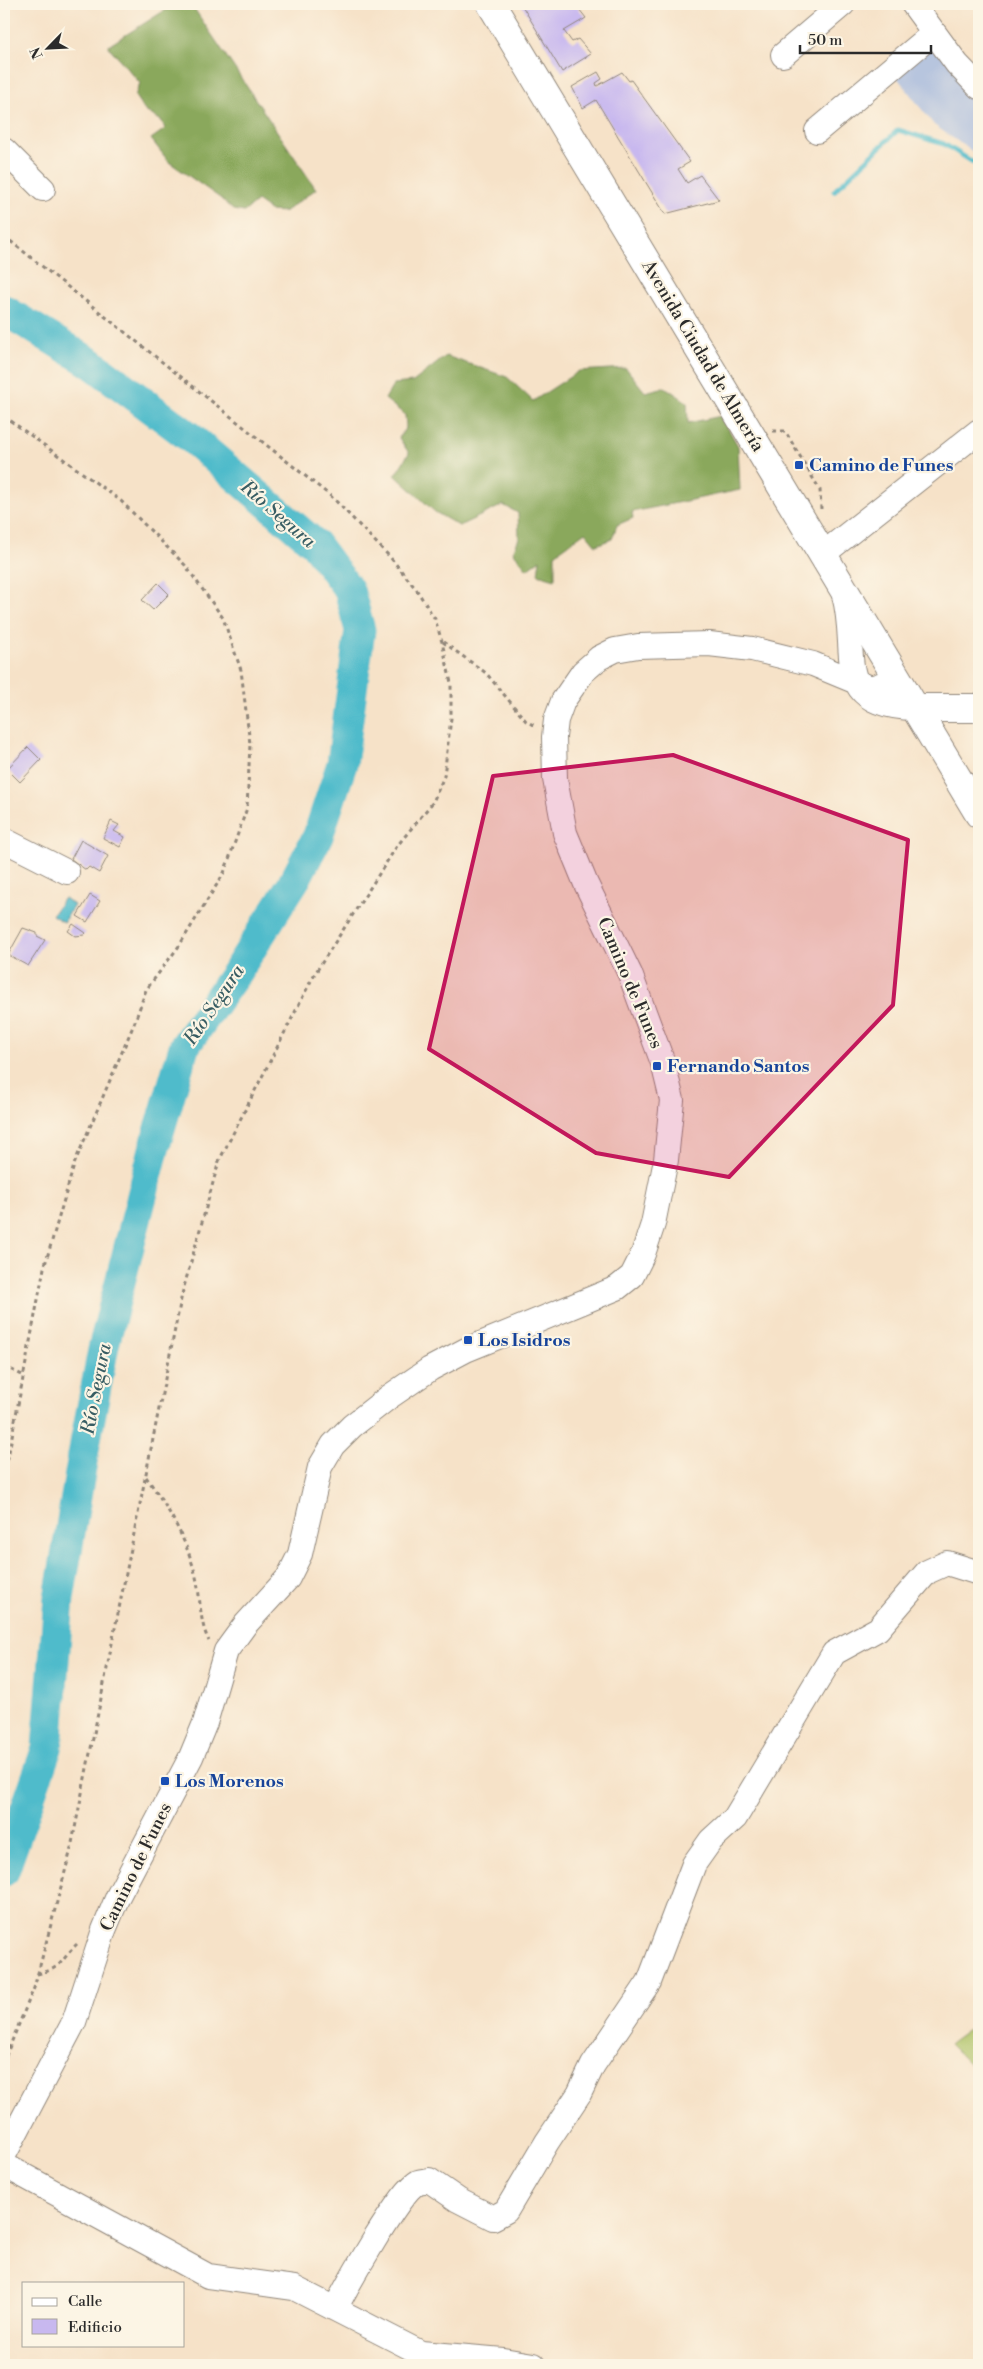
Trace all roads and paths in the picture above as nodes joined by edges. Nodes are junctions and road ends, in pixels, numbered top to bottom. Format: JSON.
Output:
{"nodes":[{"id":1,"x":491,"y":4,"type":"edge"},
{"id":2,"x":843,"y":4,"type":"edge"},
{"id":3,"x":913,"y":4,"type":"edge"},
{"id":4,"x":934,"y":33,"type":"junction"},
{"id":5,"x":783,"y":55,"type":"dead end"},
{"id":6,"x":979,"y":87,"type":"edge"},
{"id":7,"x":816,"y":131,"type":"dead end"},
{"id":8,"x":4,"y":150,"type":"edge"},
{"id":9,"x":43,"y":190,"type":"dead end"},
{"id":10,"x":4,"y":236,"type":"edge"},
{"id":11,"x":4,"y":416,"type":"edge"},
{"id":12,"x":979,"y":431,"type":"edge"},
{"id":13,"x":822,"y":554,"type":"junction"},
{"id":14,"x":841,"y":584,"type":"junction"},
{"id":15,"x":850,"y":630,"type":"junction"},
{"id":16,"x":442,"y":642,"type":"junction"},
{"id":17,"x":813,"y":664,"type":"junction"},
{"id":18,"x":894,"y":672,"type":"junction"},
{"id":19,"x":857,"y":683,"type":"junction"},
{"id":20,"x":915,"y":708,"type":"junction"},
{"id":21,"x":977,"y":709,"type":"edge"},
{"id":22,"x":554,"y":738,"type":"junction"},
{"id":23,"x":946,"y":759,"type":"junction"},
{"id":24,"x":979,"y":814,"type":"edge"},
{"id":25,"x":4,"y":840,"type":"edge"},
{"id":26,"x":67,"y":872,"type":"dead end"},
{"id":27,"x":4,"y":1366,"type":"edge"},
{"id":28,"x":24,"y":1376,"type":"junction"},
{"id":29,"x":145,"y":1476,"type":"junction"},
{"id":30,"x":4,"y":1478,"type":"edge"},
{"id":31,"x":979,"y":1573,"type":"edge"},
{"id":32,"x":224,"y":1659,"type":"junction"},
{"id":33,"x":104,"y":1930,"type":"junction"},
{"id":34,"x":38,"y":1974,"type":"junction"},
{"id":35,"x":4,"y":2060,"type":"edge"},
{"id":36,"x":4,"y":2155,"type":"edge"},
{"id":37,"x":4,"y":2165,"type":"edge"},
{"id":38,"x":335,"y":2309,"type":"junction"},
{"id":39,"x":533,"y":2365,"type":"edge"}],
"edges":[{"from":1,"to":13,"type":"main road","name":"Avenida Ciudad de Almería"},
{"from":2,"to":5,"type":"street"},
{"from":3,"to":4,"type":"street"},
{"from":4,"to":6,"type":"street"},
{"from":4,"to":7,"type":"street"},
{"from":8,"to":9,"type":"street"},
{"from":10,"to":16,"type":"path"},
{"from":11,"to":28,"type":"path"},
{"from":12,"to":13,"type":"street"},
{"from":13,"to":14,"type":"main road","name":"Avenida Ciudad de Almería"},
{"from":14,"to":15,"type":"street"},
{"from":14,"to":18,"type":"main road","name":"Avenida Ciudad de Almería"},
{"from":15,"to":17,"type":"street"},
{"from":15,"to":19,"type":"street"},
{"from":16,"to":22,"type":"path"},
{"from":16,"to":29,"type":"path"},
{"from":17,"to":19,"type":"street","name":"Camino de Funes"},
{"from":17,"to":22,"type":"street","name":"Camino de Funes"},
{"from":18,"to":19,"type":"street"},
{"from":18,"to":20,"type":"main road","name":"Avenida Ciudad de Almería"},
{"from":19,"to":20,"type":"street"},
{"from":20,"to":21,"type":"main road"},
{"from":20,"to":23,"type":"main road","name":"Avenida Ciudad de Almería"},
{"from":21,"to":23,"type":"main road"},
{"from":22,"to":32,"type":"street","name":"Camino de Funes"},
{"from":23,"to":24,"type":"main road","name":"Avenida Ciudad de Almería"},
{"from":25,"to":26,"type":"street"},
{"from":27,"to":28,"type":"path"},
{"from":28,"to":30,"type":"path"},
{"from":29,"to":32,"type":"path"},
{"from":29,"to":34,"type":"path"},
{"from":31,"to":38,"type":"street"},
{"from":32,"to":33,"type":"street","name":"Camino de Funes"},
{"from":33,"to":34,"type":"path"},
{"from":33,"to":36,"type":"street","name":"Camino de Funes"},
{"from":34,"to":35,"type":"path"},
{"from":37,"to":38,"type":"street"},
{"from":38,"to":39,"type":"street"}]}
